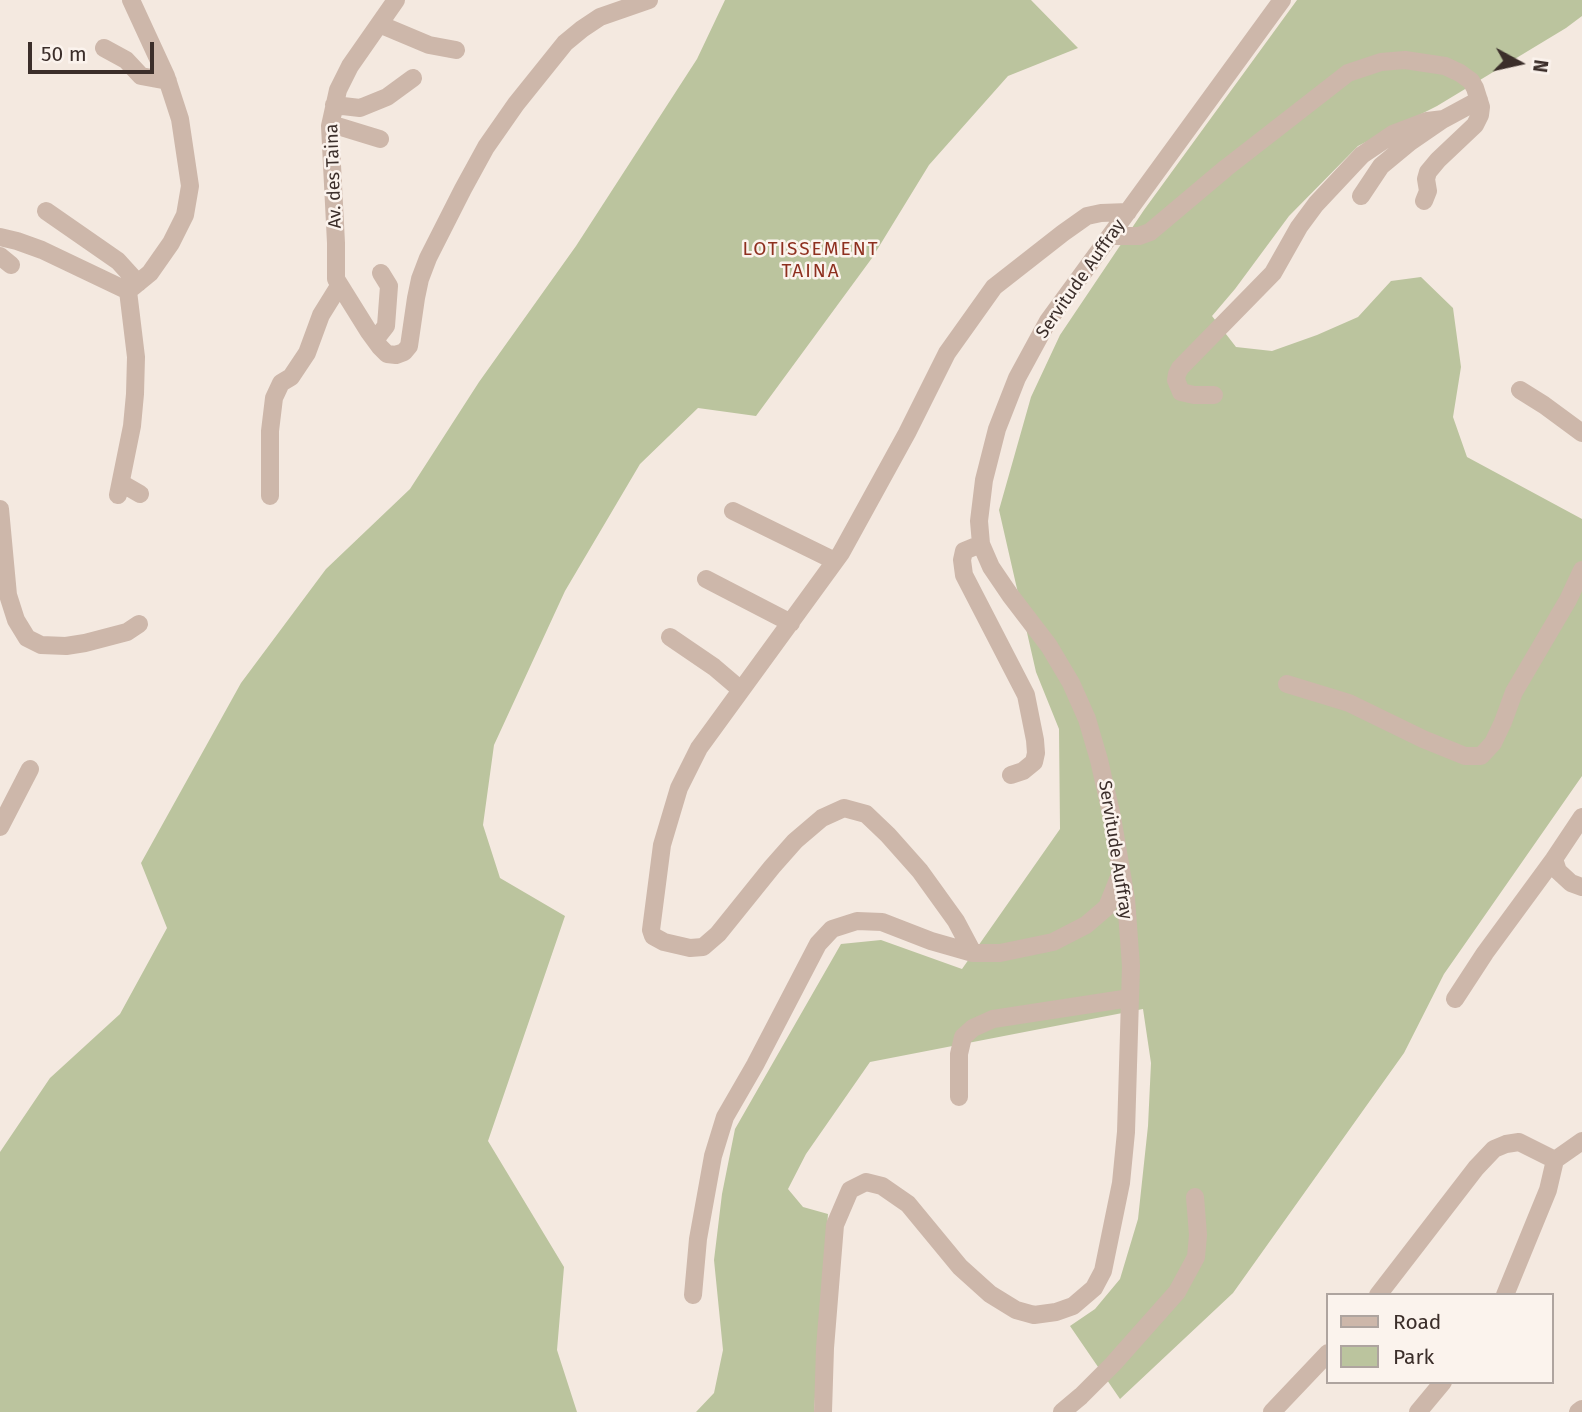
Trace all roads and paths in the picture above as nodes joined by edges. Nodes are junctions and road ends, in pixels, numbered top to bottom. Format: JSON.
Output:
{"nodes":[{"id":1,"x":131,"y":0,"type":"edge"},
{"id":2,"x":396,"y":0,"type":"edge"},
{"id":3,"x":649,"y":0,"type":"edge"},
{"id":4,"x":1282,"y":0,"type":"edge"},
{"id":5,"x":379,"y":24,"type":"junction"},
{"id":6,"x":104,"y":48,"type":"dead end"},
{"id":7,"x":456,"y":50,"type":"dead end"},
{"id":8,"x":414,"y":78,"type":"dead end"},
{"id":9,"x":168,"y":81,"type":"junction"},
{"id":10,"x":1479,"y":100,"type":"junction"},
{"id":11,"x":334,"y":106,"type":"junction"},
{"id":12,"x":1444,"y":119,"type":"junction"},
{"id":13,"x":331,"y":124,"type":"junction"},
{"id":14,"x":380,"y":139,"type":"dead end"},
{"id":15,"x":1361,"y":195,"type":"dead end"},
{"id":16,"x":1424,"y":201,"type":"dead end"},
{"id":17,"x":46,"y":211,"type":"dead end"},
{"id":18,"x":1128,"y":212,"type":"junction"},
{"id":19,"x":1111,"y":236,"type":"junction"},
{"id":20,"x":0,"y":237,"type":"edge"},
{"id":21,"x":381,"y":273,"type":"dead end"},
{"id":22,"x":339,"y":286,"type":"junction"},
{"id":23,"x":133,"y":287,"type":"junction"},
{"id":24,"x":375,"y":340,"type":"junction"},
{"id":25,"x":1520,"y":390,"type":"dead end"},
{"id":26,"x":1213,"y":394,"type":"dead end"},
{"id":27,"x":1582,"y":433,"type":"edge"},
{"id":28,"x":140,"y":494,"type":"dead end"},
{"id":29,"x":270,"y":496,"type":"dead end"},
{"id":30,"x":0,"y":509,"type":"edge"},
{"id":31,"x":733,"y":511,"type":"dead end"},
{"id":32,"x":981,"y":544,"type":"junction"},
{"id":33,"x":835,"y":561,"type":"junction"},
{"id":34,"x":1582,"y":570,"type":"edge"},
{"id":35,"x":706,"y":579,"type":"dead end"},
{"id":36,"x":791,"y":623,"type":"junction"},
{"id":37,"x":139,"y":624,"type":"dead end"},
{"id":38,"x":670,"y":637,"type":"dead end"},
{"id":39,"x":1287,"y":684,"type":"dead end"},
{"id":40,"x":741,"y":690,"type":"junction"},
{"id":41,"x":30,"y":769,"type":"dead end"},
{"id":42,"x":1011,"y":775,"type":"dead end"},
{"id":43,"x":1581,"y":822,"type":"edge"},
{"id":44,"x":0,"y":827,"type":"edge"},
{"id":45,"x":1554,"y":859,"type":"junction"},
{"id":46,"x":1121,"y":872,"type":"junction"},
{"id":47,"x":1582,"y":887,"type":"edge"},
{"id":48,"x":973,"y":953,"type":"junction"},
{"id":49,"x":1130,"y":998,"type":"junction"},
{"id":50,"x":1455,"y":999,"type":"dead end"},
{"id":51,"x":959,"y":1097,"type":"dead end"},
{"id":52,"x":1582,"y":1141,"type":"edge"},
{"id":53,"x":1555,"y":1160,"type":"junction"},
{"id":54,"x":1195,"y":1197,"type":"dead end"},
{"id":55,"x":1380,"y":1293,"type":"edge"},
{"id":56,"x":1506,"y":1293,"type":"edge"},
{"id":57,"x":692,"y":1294,"type":"dead end"},
{"id":58,"x":1326,"y":1355,"type":"edge"},
{"id":59,"x":1441,"y":1384,"type":"edge"},
{"id":60,"x":1582,"y":1409,"type":"edge"},
{"id":61,"x":823,"y":1412,"type":"edge"},
{"id":62,"x":1062,"y":1412,"type":"edge"},
{"id":63,"x":1272,"y":1412,"type":"edge"},
{"id":64,"x":1418,"y":1412,"type":"edge"},
{"id":65,"x":1578,"y":1412,"type":"edge"}],
"edges":[{"from":1,"to":9,"type":"street"},
{"from":2,"to":5,"type":"street","name":"Av. des Taina"},
{"from":3,"to":24,"type":"street"},
{"from":4,"to":18,"type":"street","name":"Servitude Auffray"},
{"from":5,"to":7,"type":"street"},
{"from":5,"to":11,"type":"street","name":"Av. des Taina"},
{"from":6,"to":9,"type":"street"},
{"from":8,"to":11,"type":"street"},
{"from":9,"to":23,"type":"street"},
{"from":10,"to":12,"type":"street"},
{"from":10,"to":16,"type":"street"},
{"from":10,"to":19,"type":"street"},
{"from":11,"to":13,"type":"street","name":"Av. des Taina"},
{"from":12,"to":15,"type":"street"},
{"from":12,"to":26,"type":"street"},
{"from":13,"to":14,"type":"street"},
{"from":13,"to":22,"type":"street","name":"Av. des Taina"},
{"from":17,"to":23,"type":"street"},
{"from":18,"to":19,"type":"street","name":"Servitude Auffray"},
{"from":18,"to":33,"type":"street"},
{"from":19,"to":32,"type":"street","name":"Servitude Auffray"},
{"from":20,"to":23,"type":"street"},
{"from":21,"to":24,"type":"street"},
{"from":22,"to":24,"type":"street"},
{"from":22,"to":29,"type":"street"},
{"from":23,"to":28,"type":"street"},
{"from":25,"to":27,"type":"street"},
{"from":30,"to":37,"type":"street"},
{"from":31,"to":33,"type":"street"},
{"from":32,"to":42,"type":"street"},
{"from":32,"to":46,"type":"street","name":"Servitude Auffray"},
{"from":33,"to":36,"type":"street"},
{"from":34,"to":39,"type":"street"},
{"from":35,"to":36,"type":"street"},
{"from":36,"to":40,"type":"street"},
{"from":38,"to":40,"type":"street"},
{"from":40,"to":48,"type":"street"},
{"from":41,"to":44,"type":"street"},
{"from":43,"to":45,"type":"street"},
{"from":45,"to":47,"type":"street"},
{"from":45,"to":50,"type":"street"},
{"from":46,"to":48,"type":"street"},
{"from":46,"to":49,"type":"street","name":"Servitude Auffray"},
{"from":48,"to":57,"type":"street"},
{"from":49,"to":51,"type":"street"},
{"from":49,"to":61,"type":"street","name":"Servitude Auffray"},
{"from":52,"to":53,"type":"street"},
{"from":53,"to":55,"type":"street"},
{"from":53,"to":56,"type":"street"},
{"from":54,"to":62,"type":"street"},
{"from":58,"to":63,"type":"street"},
{"from":59,"to":64,"type":"street"},
{"from":60,"to":65,"type":"street"}]}
